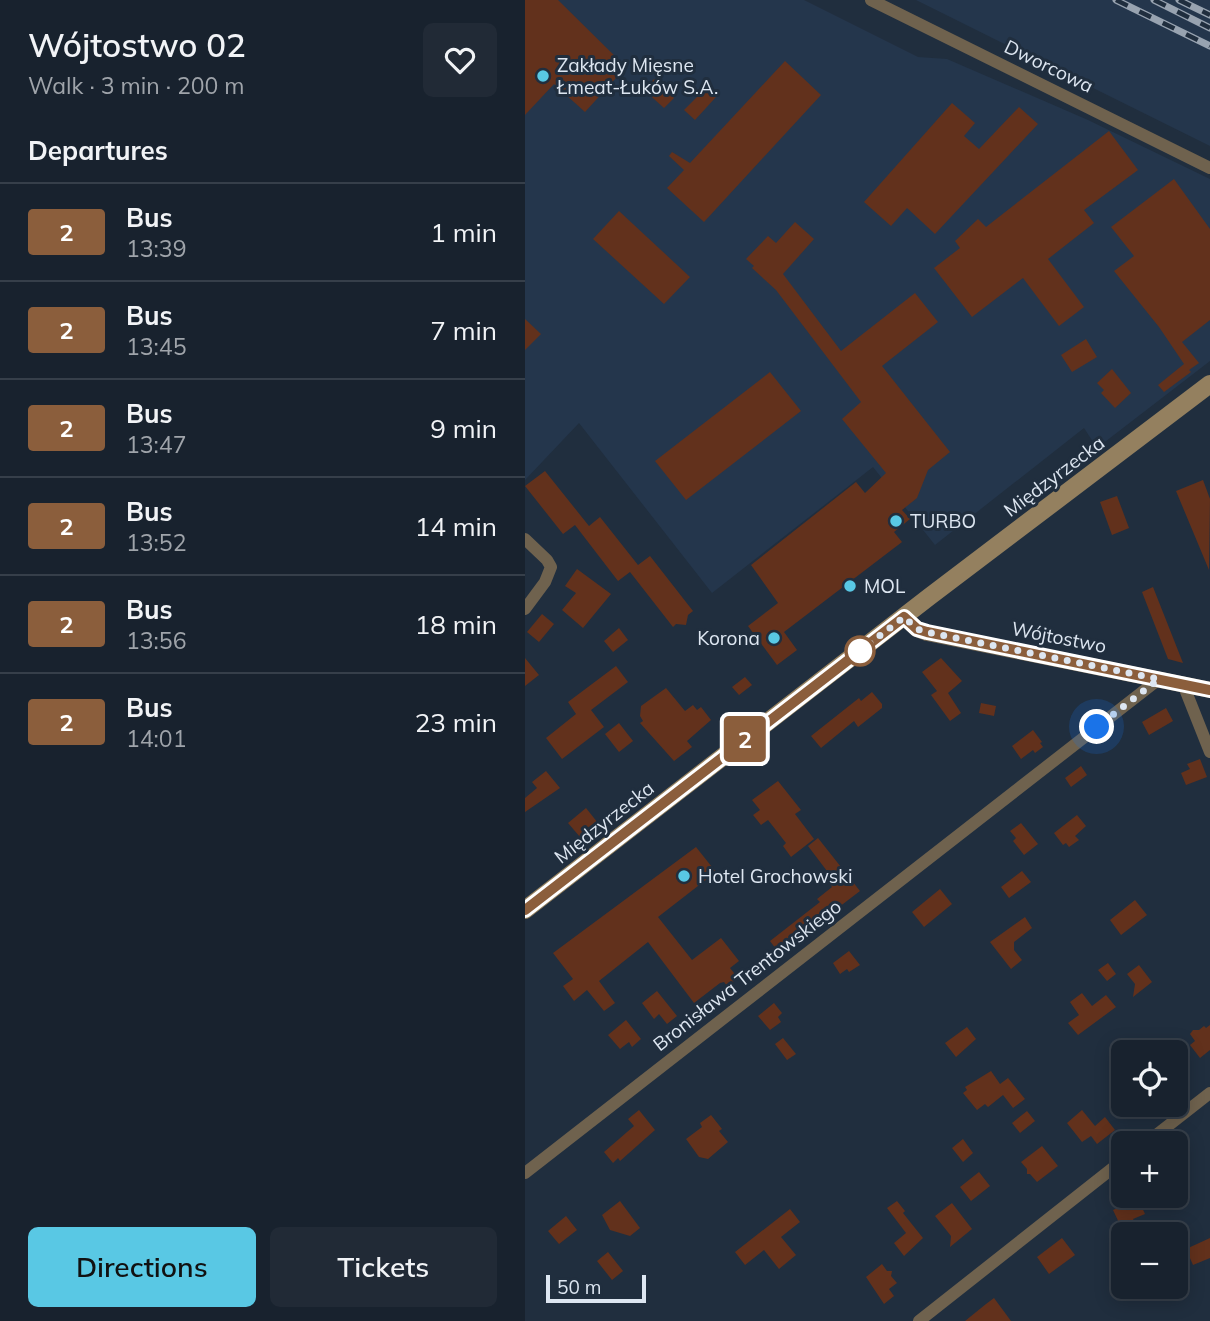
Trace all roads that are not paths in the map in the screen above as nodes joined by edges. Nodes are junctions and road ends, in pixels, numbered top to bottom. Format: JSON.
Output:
{"nodes":[{"id":1,"x":871,"y":0,"type":"edge"},
{"id":2,"x":1210,"y":167,"type":"edge"},
{"id":3,"x":1210,"y":384,"type":"edge"},
{"id":4,"x":525,"y":539,"type":"edge"},
{"id":5,"x":525,"y":609,"type":"edge"},
{"id":6,"x":904,"y":617,"type":"junction"},
{"id":7,"x":1159,"y":679,"type":"junction"},
{"id":8,"x":1183,"y":684,"type":"junction"},
{"id":9,"x":1210,"y":690,"type":"edge"},
{"id":10,"x":1210,"y":752,"type":"edge"},
{"id":11,"x":525,"y":910,"type":"edge"},
{"id":12,"x":1210,"y":1094,"type":"edge"},
{"id":13,"x":1162,"y":1131,"type":"edge"},
{"id":14,"x":1111,"y":1169,"type":"edge"},
{"id":15,"x":525,"y":1173,"type":"edge"},
{"id":16,"x":919,"y":1321,"type":"edge"}],
"edges":[{"from":1,"to":2,"type":"street","name":"Dworcowa"},
{"from":3,"to":6,"type":"main road","name":"Międzyrzecka"},
{"from":4,"to":5,"type":"street"},
{"from":6,"to":7,"type":"street","name":"Wójtostwo"},
{"from":6,"to":11,"type":"main road","name":"Międzyrzecka"},
{"from":7,"to":8,"type":"street","name":"Wójtostwo"},
{"from":7,"to":15,"type":"street","name":"Bronisława Trentowskiego"},
{"from":8,"to":9,"type":"street","name":"Wójtostwo"},
{"from":8,"to":10,"type":"street"},
{"from":12,"to":13,"type":"street"},
{"from":14,"to":16,"type":"street"}]}
